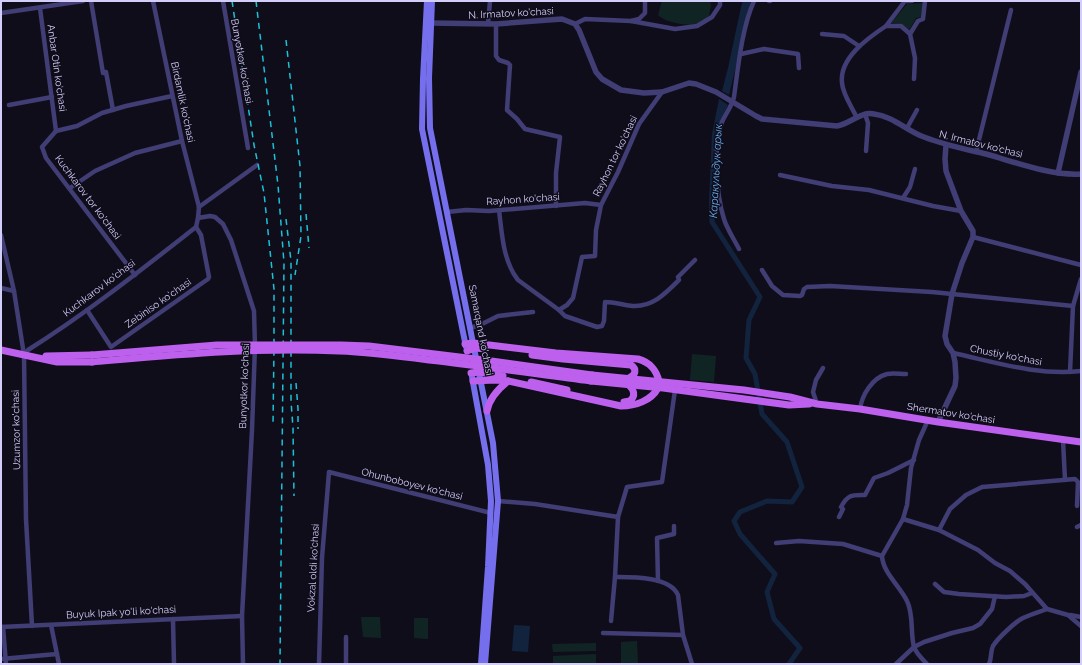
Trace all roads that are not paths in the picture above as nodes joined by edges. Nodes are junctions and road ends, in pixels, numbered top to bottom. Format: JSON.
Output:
{"nodes":[{"id":1,"x":83,"y":1,"type":"edge"},
{"id":2,"x":91,"y":1,"type":"edge"},
{"id":3,"x":153,"y":1,"type":"edge"},
{"id":4,"x":223,"y":1,"type":"edge"},
{"id":5,"x":427,"y":1,"type":"edge"},
{"id":6,"x":432,"y":1,"type":"edge"},
{"id":7,"x":490,"y":1,"type":"edge"},
{"id":8,"x":645,"y":1,"type":"edge"},
{"id":9,"x":720,"y":1,"type":"edge"},
{"id":10,"x":754,"y":1,"type":"edge"},
{"id":11,"x":899,"y":1,"type":"edge"},
{"id":12,"x":912,"y":1,"type":"edge"},
{"id":13,"x":925,"y":1,"type":"edge"},
{"id":14,"x":40,"y":8,"type":"junction"},
{"id":15,"x":899,"y":10,"type":"junction"},
{"id":16,"x":1011,"y":10,"type":"dead end"},
{"id":17,"x":1,"y":14,"type":"edge"},
{"id":18,"x":631,"y":21,"type":"junction"},
{"id":19,"x":430,"y":23,"type":"junction"},
{"id":20,"x":488,"y":24,"type":"junction"},
{"id":21,"x":496,"y":24,"type":"junction"},
{"id":22,"x":575,"y":24,"type":"junction"},
{"id":23,"x":886,"y":26,"type":"junction"},
{"id":24,"x":822,"y":34,"type":"dead end"},
{"id":25,"x":910,"y":34,"type":"junction"},
{"id":26,"x":859,"y":46,"type":"junction"},
{"id":27,"x":741,"y":54,"type":"junction"},
{"id":28,"x":799,"y":68,"type":"dead end"},
{"id":29,"x":1081,"y":72,"type":"edge"},
{"id":30,"x":914,"y":79,"type":"dead end"},
{"id":31,"x":662,"y":92,"type":"junction"},
{"id":32,"x":172,"y":96,"type":"junction"},
{"id":33,"x":52,"y":97,"type":"junction"},
{"id":34,"x":733,"y":102,"type":"junction"},
{"id":35,"x":9,"y":105,"type":"dead end"},
{"id":36,"x":113,"y":110,"type":"junction"},
{"id":37,"x":917,"y":110,"type":"dead end"},
{"id":38,"x":865,"y":114,"type":"junction"},
{"id":39,"x":857,"y":118,"type":"junction"},
{"id":40,"x":907,"y":128,"type":"junction"},
{"id":41,"x":56,"y":131,"type":"junction"},
{"id":42,"x":182,"y":141,"type":"junction"},
{"id":43,"x":946,"y":146,"type":"junction"},
{"id":44,"x":248,"y":148,"type":"dead end"},
{"id":45,"x":866,"y":151,"type":"dead end"},
{"id":46,"x":976,"y":152,"type":"junction"},
{"id":47,"x":257,"y":165,"type":"dead end"},
{"id":48,"x":915,"y":169,"type":"dead end"},
{"id":49,"x":1058,"y":173,"type":"junction"},
{"id":50,"x":1081,"y":174,"type":"edge"},
{"id":51,"x":780,"y":175,"type":"dead end"},
{"id":52,"x":70,"y":188,"type":"junction"},
{"id":53,"x":903,"y":198,"type":"junction"},
{"id":54,"x":601,"y":205,"type":"junction"},
{"id":55,"x":556,"y":206,"type":"junction"},
{"id":56,"x":199,"y":207,"type":"junction"},
{"id":57,"x":499,"y":210,"type":"junction"},
{"id":58,"x":961,"y":211,"type":"junction"},
{"id":59,"x":447,"y":212,"type":"junction"},
{"id":60,"x":198,"y":218,"type":"junction"},
{"id":61,"x":196,"y":226,"type":"junction"},
{"id":62,"x":1,"y":235,"type":"edge"},
{"id":63,"x":973,"y":237,"type":"junction"},
{"id":64,"x":739,"y":249,"type":"dead end"},
{"id":65,"x":695,"y":260,"type":"dead end"},
{"id":66,"x":1081,"y":265,"type":"edge"},
{"id":67,"x":762,"y":270,"type":"dead end"},
{"id":68,"x":135,"y":275,"type":"junction"},
{"id":69,"x":1081,"y":279,"type":"edge"},
{"id":70,"x":1,"y":288,"type":"edge"},
{"id":71,"x":14,"y":291,"type":"junction"},
{"id":72,"x":952,"y":294,"type":"junction"},
{"id":73,"x":1073,"y":306,"type":"junction"},
{"id":74,"x":87,"y":310,"type":"junction"},
{"id":75,"x":559,"y":310,"type":"junction"},
{"id":76,"x":533,"y":312,"type":"dead end"},
{"id":77,"x":462,"y":328,"type":"junction"},
{"id":78,"x":470,"y":328,"type":"junction"},
{"id":79,"x":470,"y":347,"type":"junction"},
{"id":80,"x":1,"y":350,"type":"edge"},
{"id":81,"x":953,"y":353,"type":"junction"},
{"id":82,"x":24,"y":355,"type":"junction"},
{"id":83,"x":823,"y":368,"type":"dead end"},
{"id":84,"x":1081,"y":371,"type":"edge"},
{"id":85,"x":475,"y":372,"type":"junction"},
{"id":86,"x":1070,"y":372,"type":"junction"},
{"id":87,"x":906,"y":374,"type":"dead end"},
{"id":88,"x":476,"y":380,"type":"junction"},
{"id":89,"x":508,"y":381,"type":"junction"},
{"id":90,"x":629,"y":382,"type":"junction"},
{"id":91,"x":659,"y":385,"type":"junction"},
{"id":92,"x":675,"y":390,"type":"junction"},
{"id":93,"x":743,"y":390,"type":"junction"},
{"id":94,"x":741,"y":398,"type":"junction"},
{"id":95,"x":817,"y":404,"type":"junction"},
{"id":96,"x":860,"y":409,"type":"junction"},
{"id":97,"x":487,"y":411,"type":"junction"},
{"id":98,"x":928,"y":420,"type":"junction"},
{"id":99,"x":938,"y":422,"type":"junction"},
{"id":100,"x":1063,"y":440,"type":"junction"},
{"id":101,"x":1081,"y":442,"type":"edge"},
{"id":102,"x":914,"y":460,"type":"junction"},
{"id":103,"x":329,"y":472,"type":"joint"},
{"id":104,"x":1065,"y":480,"type":"junction"},
{"id":105,"x":498,"y":501,"type":"junction"},
{"id":106,"x":1077,"y":506,"type":"dead end"},
{"id":107,"x":491,"y":513,"type":"junction"},
{"id":108,"x":618,"y":517,"type":"junction"},
{"id":109,"x":839,"y":517,"type":"dead end"},
{"id":110,"x":903,"y":519,"type":"junction"},
{"id":111,"x":674,"y":526,"type":"dead end"},
{"id":112,"x":940,"y":530,"type":"junction"},
{"id":113,"x":776,"y":543,"type":"dead end"},
{"id":114,"x":882,"y":556,"type":"junction"},
{"id":115,"x":615,"y":577,"type":"junction"},
{"id":116,"x":658,"y":581,"type":"junction"},
{"id":117,"x":935,"y":584,"type":"dead end"},
{"id":118,"x":1032,"y":593,"type":"junction"},
{"id":119,"x":995,"y":596,"type":"junction"},
{"id":120,"x":1047,"y":609,"type":"junction"},
{"id":121,"x":1068,"y":615,"type":"junction"},
{"id":122,"x":242,"y":616,"type":"junction"},
{"id":123,"x":1081,"y":617,"type":"edge"},
{"id":124,"x":172,"y":619,"type":"junction"},
{"id":125,"x":611,"y":621,"type":"dead end"},
{"id":126,"x":51,"y":625,"type":"junction"},
{"id":127,"x":32,"y":626,"type":"junction"},
{"id":128,"x":1081,"y":626,"type":"edge"},
{"id":129,"x":2,"y":627,"type":"edge"},
{"id":130,"x":603,"y":633,"type":"dead end"},
{"id":131,"x":682,"y":635,"type":"junction"},
{"id":132,"x":346,"y":637,"type":"dead end"},
{"id":133,"x":914,"y":647,"type":"junction"},
{"id":134,"x":57,"y":654,"type":"junction"},
{"id":135,"x":4,"y":661,"type":"edge"},
{"id":136,"x":59,"y":664,"type":"edge"},
{"id":137,"x":174,"y":664,"type":"edge"},
{"id":138,"x":244,"y":664,"type":"edge"},
{"id":139,"x":319,"y":664,"type":"edge"},
{"id":140,"x":346,"y":664,"type":"edge"},
{"id":141,"x":480,"y":664,"type":"edge"},
{"id":142,"x":485,"y":664,"type":"edge"},
{"id":143,"x":692,"y":664,"type":"edge"},
{"id":144,"x":896,"y":664,"type":"edge"},
{"id":145,"x":926,"y":664,"type":"edge"},
{"id":146,"x":989,"y":664,"type":"edge"}],
"edges":[{"from":1,"to":14,"type":"street"},
{"from":2,"to":36,"type":"street"},
{"from":3,"to":32,"type":"street","name":"Birdamlik ko'chasi"},
{"from":4,"to":44,"type":"street","name":"Bunyotkor ko'chasi"},
{"from":5,"to":77,"type":"main road","name":"Samarqand ko'chasi"},
{"from":6,"to":19,"type":"main road","name":"Samarqand ko'chasi"},
{"from":7,"to":20,"type":"street"},
{"from":8,"to":18,"type":"street"},
{"from":9,"to":18,"type":"street"},
{"from":10,"to":27,"type":"street"},
{"from":11,"to":15,"type":"street"},
{"from":12,"to":15,"type":"street"},
{"from":13,"to":25,"type":"street"},
{"from":14,"to":17,"type":"street"},
{"from":14,"to":33,"type":"street","name":"Anbar Otin ko'chasi"},
{"from":15,"to":23,"type":"street"},
{"from":16,"to":46,"type":"street"},
{"from":18,"to":22,"type":"street"},
{"from":19,"to":20,"type":"street","name":"N. Irmatov ko'chasi"},
{"from":19,"to":59,"type":"main road","name":"Samarqand ko'chasi"},
{"from":20,"to":21,"type":"street","name":"N. Irmatov ko'chasi"},
{"from":21,"to":22,"type":"street","name":"N. Irmatov ko'chasi"},
{"from":21,"to":55,"type":"street"},
{"from":22,"to":31,"type":"street"},
{"from":23,"to":25,"type":"street"},
{"from":23,"to":26,"type":"street"},
{"from":24,"to":26,"type":"street"},
{"from":25,"to":30,"type":"street"},
{"from":26,"to":39,"type":"street"},
{"from":27,"to":28,"type":"street"},
{"from":27,"to":34,"type":"street"},
{"from":29,"to":49,"type":"street"},
{"from":31,"to":34,"type":"street"},
{"from":31,"to":54,"type":"street","name":"Rayhon tor ko'chasi"},
{"from":32,"to":36,"type":"street"},
{"from":32,"to":42,"type":"street","name":"Birdamlik ko'chasi"},
{"from":33,"to":35,"type":"street"},
{"from":33,"to":41,"type":"street","name":"Anbar Otin ko'chasi"},
{"from":34,"to":39,"type":"street"},
{"from":34,"to":64,"type":"street"},
{"from":36,"to":41,"type":"street"},
{"from":37,"to":40,"type":"street"},
{"from":38,"to":39,"type":"street"},
{"from":38,"to":40,"type":"street","name":"N. Irmatov ko'chasi"},
{"from":38,"to":45,"type":"street"},
{"from":40,"to":43,"type":"street","name":"N. Irmatov ko'chasi"},
{"from":41,"to":52,"type":"street","name":"Kuchkarov tor ko'chasi"},
{"from":42,"to":52,"type":"street"},
{"from":42,"to":56,"type":"street","name":"Birdamlik ko'chasi"},
{"from":43,"to":46,"type":"street","name":"N. Irmatov ko'chasi"},
{"from":43,"to":58,"type":"street"},
{"from":46,"to":49,"type":"street","name":"N. Irmatov ko'chasi"},
{"from":47,"to":56,"type":"street"},
{"from":48,"to":53,"type":"street"},
{"from":49,"to":50,"type":"street","name":"N. Irmatov ko'chasi"},
{"from":51,"to":53,"type":"street"},
{"from":52,"to":68,"type":"street","name":"Kuchkarov tor ko'chasi"},
{"from":53,"to":58,"type":"street"},
{"from":54,"to":55,"type":"street","name":"Rayhon ko'chasi"},
{"from":54,"to":75,"type":"street","name":"Rayhon tor ko'chasi"},
{"from":55,"to":57,"type":"street","name":"Rayhon ko'chasi"},
{"from":56,"to":60,"type":"street"},
{"from":57,"to":59,"type":"street","name":"Rayhon ko'chasi"},
{"from":57,"to":75,"type":"street"},
{"from":58,"to":63,"type":"street"},
{"from":59,"to":78,"type":"main road","name":"Samarqand ko'chasi"},
{"from":60,"to":61,"type":"street"},
{"from":60,"to":122,"type":"street","name":"Bunyotkor ko'chasi"},
{"from":61,"to":68,"type":"street","name":"Kuchkarov ko'chasi"},
{"from":61,"to":74,"type":"street","name":"Zebiniso ko'chasi"},
{"from":62,"to":71,"type":"street","name":"Uzumzor ko'chasi"},
{"from":63,"to":66,"type":"street"},
{"from":63,"to":72,"type":"street"},
{"from":65,"to":75,"type":"street"},
{"from":67,"to":72,"type":"street"},
{"from":68,"to":74,"type":"street","name":"Kuchkarov ko'chasi"},
{"from":69,"to":73,"type":"street"},
{"from":70,"to":71,"type":"street"},
{"from":71,"to":82,"type":"street","name":"Uzumzor ko'chasi"},
{"from":72,"to":73,"type":"street"},
{"from":72,"to":81,"type":"street"},
{"from":73,"to":86,"type":"street"},
{"from":74,"to":82,"type":"street","name":"Kuchkarov ko'chasi"},
{"from":76,"to":78,"type":"street"},
{"from":77,"to":78,"type":"street"},
{"from":77,"to":79,"type":"main road","name":"Samarqand ko'chasi"},
{"from":78,"to":79,"type":"main road","name":"Samarqand ko'chasi"},
{"from":79,"to":85,"type":"main road","name":"Samarqand ko'chasi"},
{"from":79,"to":90,"type":"main road"},
{"from":79,"to":91,"type":"main road"},
{"from":80,"to":82,"type":"main road"},
{"from":81,"to":86,"type":"street","name":"Chustiy ko'chasi"},
{"from":81,"to":99,"type":"street"},
{"from":82,"to":90,"type":"main road","bridge":true},
{"from":82,"to":127,"type":"street","name":"Uzumzor ko'chasi"},
{"from":83,"to":95,"type":"street"},
{"from":84,"to":86,"type":"street","name":"Chustiy ko'chasi"},
{"from":85,"to":88,"type":"main road","name":"Samarqand ko'chasi"},
{"from":85,"to":90,"type":"main road"},
{"from":87,"to":96,"type":"street"},
{"from":88,"to":89,"type":"main road"},
{"from":88,"to":97,"type":"main road","name":"Samarqand ko'chasi"},
{"from":88,"to":107,"type":"main road","name":"Samarqand ko'chasi"},
{"from":89,"to":91,"type":"main road"},
{"from":89,"to":97,"type":"main road"},
{"from":90,"to":91,"type":"main road"},
{"from":91,"to":92,"type":"main road","name":"Shermatov ko'chasi"},
{"from":91,"to":93,"type":"main road","name":"Shermatov ko'chasi"},
{"from":92,"to":94,"type":"main road","name":"Shermatov ko'chasi"},
{"from":92,"to":108,"type":"street"},
{"from":93,"to":94,"type":"main road"},
{"from":93,"to":95,"type":"main road","name":"Shermatov ko'chasi"},
{"from":94,"to":95,"type":"main road","name":"Shermatov ko'chasi"},
{"from":95,"to":96,"type":"main road","name":"Shermatov ko'chasi"},
{"from":96,"to":98,"type":"main road","name":"Shermatov ko'chasi"},
{"from":97,"to":105,"type":"main road","name":"Samarqand ko'chasi"},
{"from":98,"to":99,"type":"main road","name":"Shermatov ko'chasi"},
{"from":98,"to":102,"type":"street"},
{"from":99,"to":100,"type":"main road","name":"Shermatov ko'chasi"},
{"from":100,"to":101,"type":"main road","name":"Shermatov ko'chasi"},
{"from":100,"to":104,"type":"street"},
{"from":102,"to":109,"type":"street"},
{"from":102,"to":110,"type":"street"},
{"from":103,"to":107,"type":"street","name":"Ohunboboyev ko'chasi"},
{"from":103,"to":139,"type":"street","name":"Vokzal oldi ko'chasi"},
{"from":104,"to":106,"type":"street"},
{"from":104,"to":112,"type":"street"},
{"from":105,"to":108,"type":"street"},
{"from":105,"to":142,"type":"main road","name":"Samarqand ko'chasi"},
{"from":107,"to":141,"type":"main road","name":"Samarqand ko'chasi"},
{"from":108,"to":115,"type":"street"},
{"from":110,"to":112,"type":"street"},
{"from":110,"to":114,"type":"street"},
{"from":111,"to":116,"type":"street"},
{"from":112,"to":118,"type":"street"},
{"from":113,"to":114,"type":"street"},
{"from":114,"to":133,"type":"street"},
{"from":115,"to":116,"type":"street"},
{"from":115,"to":125,"type":"street"},
{"from":116,"to":131,"type":"street"},
{"from":117,"to":119,"type":"street"},
{"from":118,"to":119,"type":"street"},
{"from":118,"to":120,"type":"street"},
{"from":119,"to":133,"type":"street"},
{"from":120,"to":121,"type":"street"},
{"from":120,"to":146,"type":"street"},
{"from":121,"to":123,"type":"street"},
{"from":121,"to":128,"type":"street"},
{"from":122,"to":124,"type":"street","name":"Buyuk Ipak yo'li ko'chasi"},
{"from":122,"to":138,"type":"street","name":"Bunyotkor ko'chasi"},
{"from":124,"to":126,"type":"street","name":"Buyuk Ipak yo'li ko'chasi"},
{"from":124,"to":137,"type":"street"},
{"from":126,"to":127,"type":"street","name":"Buyuk Ipak yo'li ko'chasi"},
{"from":126,"to":134,"type":"street"},
{"from":127,"to":129,"type":"street","name":"Buyuk Ipak yo'li ko'chasi"},
{"from":129,"to":135,"type":"street"},
{"from":130,"to":131,"type":"street"},
{"from":131,"to":143,"type":"street"},
{"from":132,"to":140,"type":"street"},
{"from":133,"to":144,"type":"street"},
{"from":133,"to":145,"type":"street"},
{"from":134,"to":135,"type":"street"},
{"from":134,"to":136,"type":"street"}]}
